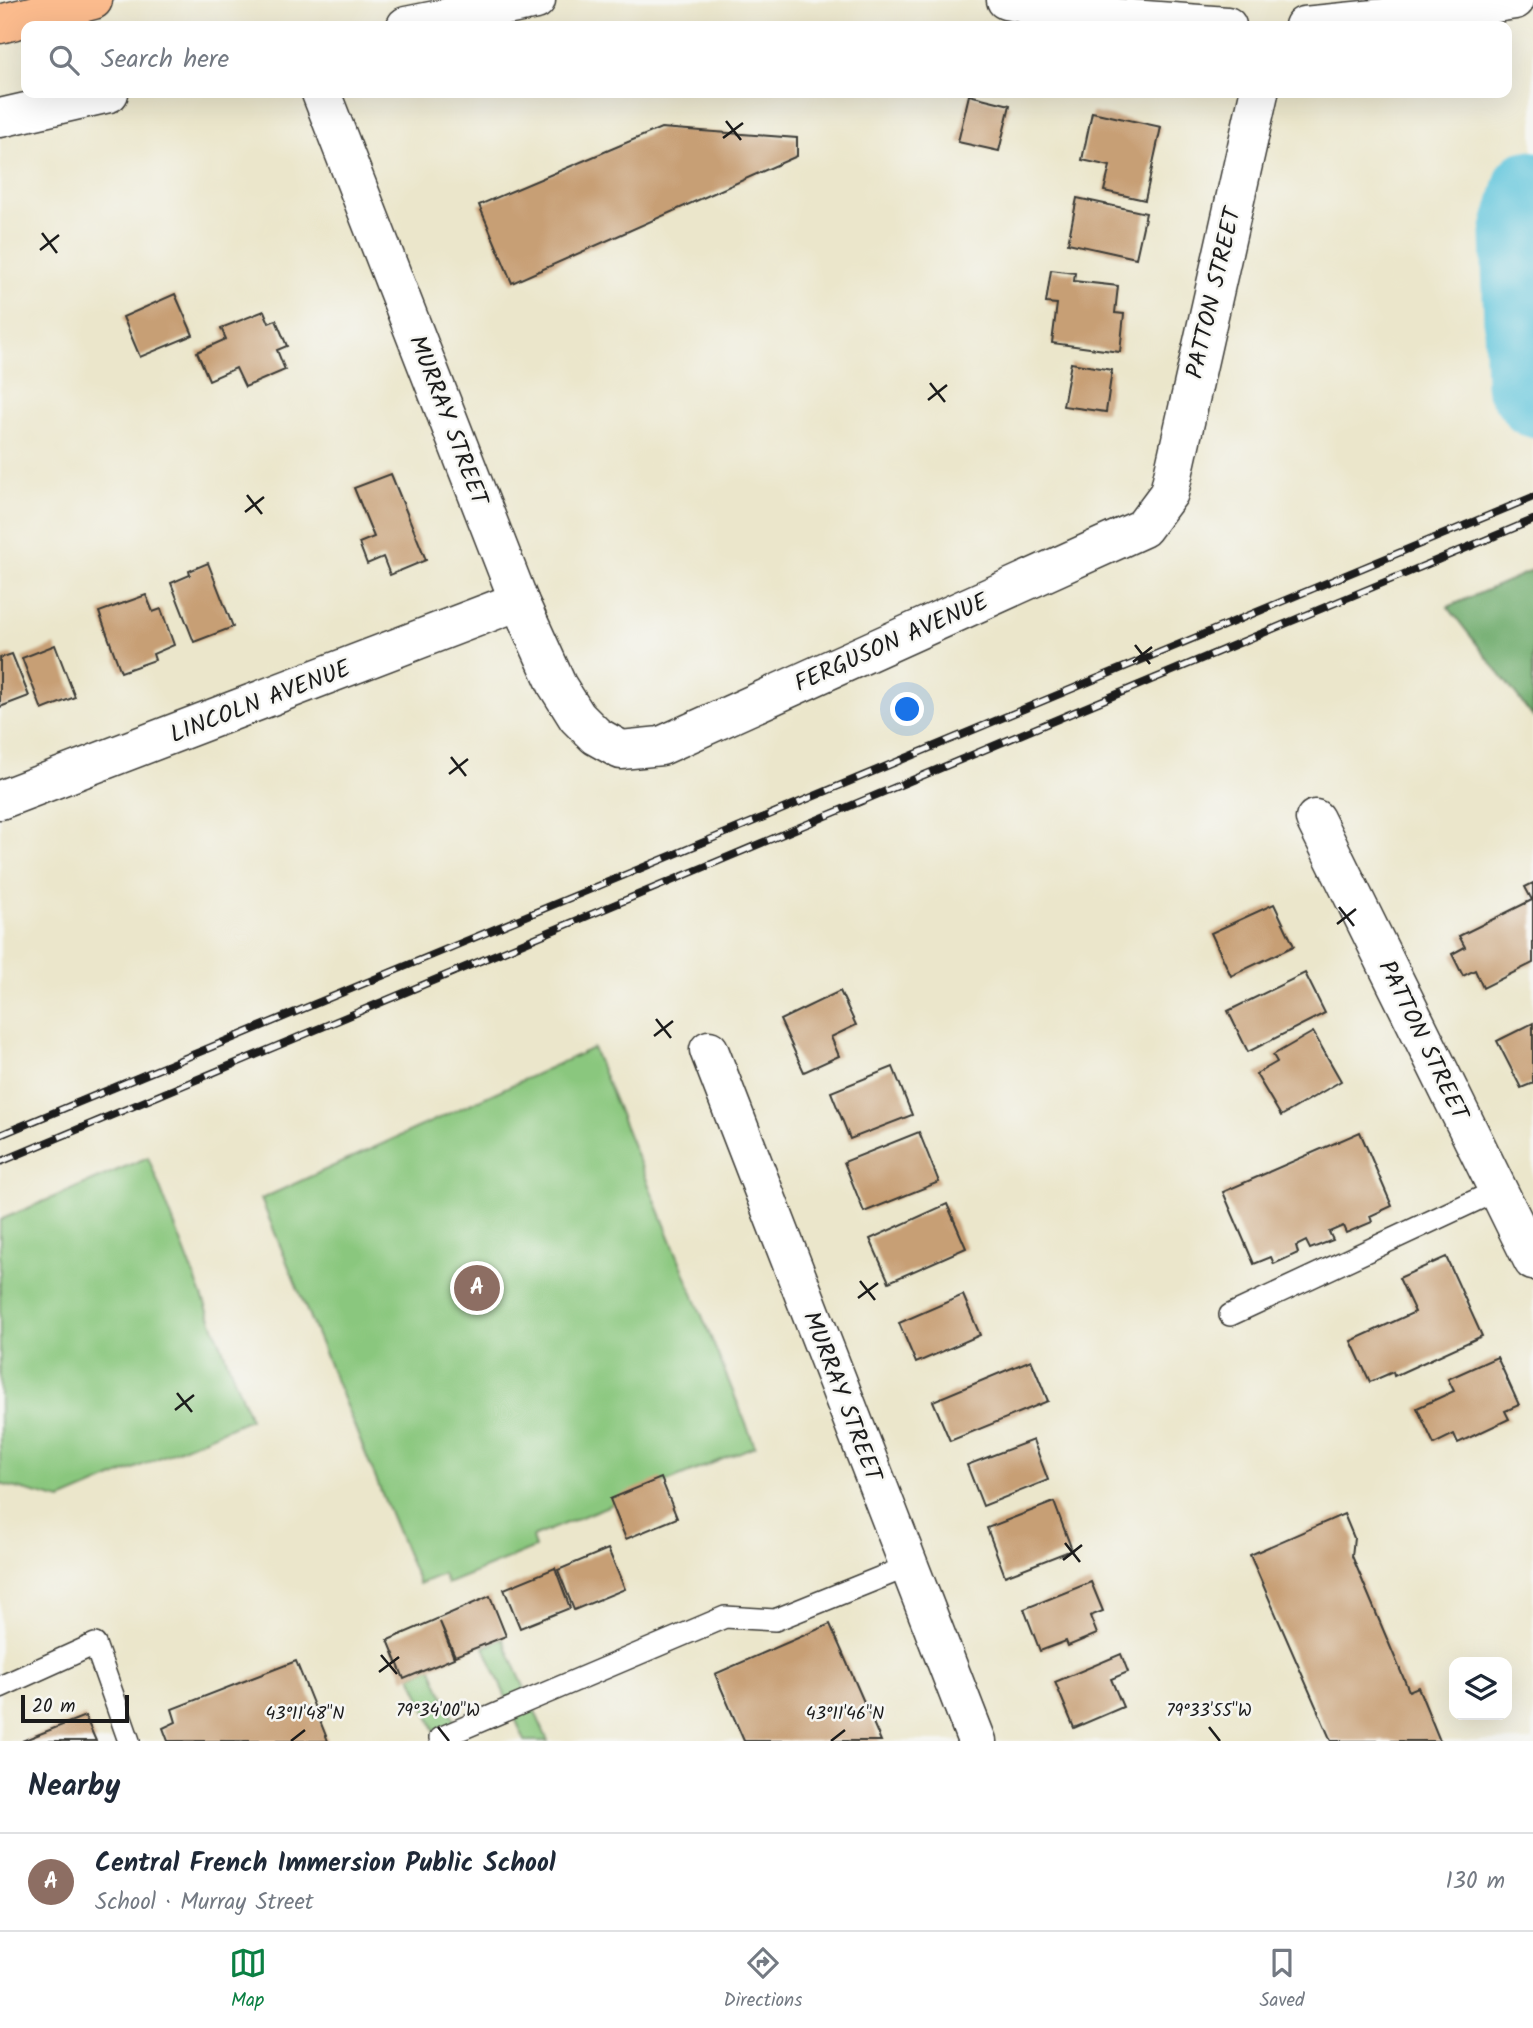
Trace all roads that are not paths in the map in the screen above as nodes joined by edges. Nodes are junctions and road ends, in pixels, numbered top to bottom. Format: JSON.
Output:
{"nodes":[{"id":1,"x":93,"y":0,"type":"edge"},
{"id":2,"x":536,"y":0,"type":"edge"},
{"id":3,"x":1006,"y":0,"type":"edge"},
{"id":4,"x":1515,"y":0,"type":"edge"},
{"id":5,"x":431,"y":21,"type":"edge"},
{"id":6,"x":1158,"y":21,"type":"edge"},
{"id":7,"x":1355,"y":21,"type":"edge"},
{"id":8,"x":0,"y":24,"type":"edge"},
{"id":9,"x":87,"y":98,"type":"edge"},
{"id":10,"x":323,"y":98,"type":"edge"},
{"id":11,"x":1258,"y":98,"type":"edge"},
{"id":12,"x":0,"y":118,"type":"edge"},
{"id":13,"x":1169,"y":493,"type":"joint"},
{"id":14,"x":519,"y":601,"type":"junction"},
{"id":15,"x":596,"y":736,"type":"joint"},
{"id":16,"x":0,"y":800,"type":"edge"},
{"id":17,"x":1315,"y":819,"type":"dead end"},
{"id":18,"x":709,"y":1051,"type":"dead end"},
{"id":19,"x":1498,"y":1190,"type":"junction"},
{"id":20,"x":1533,"y":1261,"type":"edge"},
{"id":21,"x":1230,"y":1315,"type":"dead end"},
{"id":22,"x":909,"y":1566,"type":"junction"},
{"id":23,"x":0,"y":1687,"type":"edge"},
{"id":24,"x":439,"y":1738,"type":"dead end"},
{"id":25,"x":129,"y":1741,"type":"edge"},
{"id":26,"x":977,"y":1741,"type":"edge"}],
"edges":[{"from":1,"to":8,"type":"highway"},
{"from":2,"to":5,"type":"street"},
{"from":3,"to":6,"type":"street"},
{"from":4,"to":7,"type":"street"},
{"from":9,"to":12,"type":"street"},
{"from":10,"to":14,"type":"street","name":"MURRAY STREET"},
{"from":11,"to":13,"type":"street","name":"PATTON STREET"},
{"from":13,"to":15,"type":"street","name":"FERGUSON AVENUE"},
{"from":14,"to":15,"type":"street","name":"MURRAY STREET"},
{"from":14,"to":16,"type":"street","name":"LINCOLN AVENUE"},
{"from":17,"to":19,"type":"street","name":"PATTON STREET"},
{"from":18,"to":22,"type":"street","name":"MURRAY STREET"},
{"from":19,"to":20,"type":"street","name":"PATTON STREET"},
{"from":19,"to":21,"type":"lane"},
{"from":22,"to":24,"type":"lane"},
{"from":22,"to":26,"type":"street","name":"MURRAY STREET"},
{"from":23,"to":25,"type":"lane"}]}
